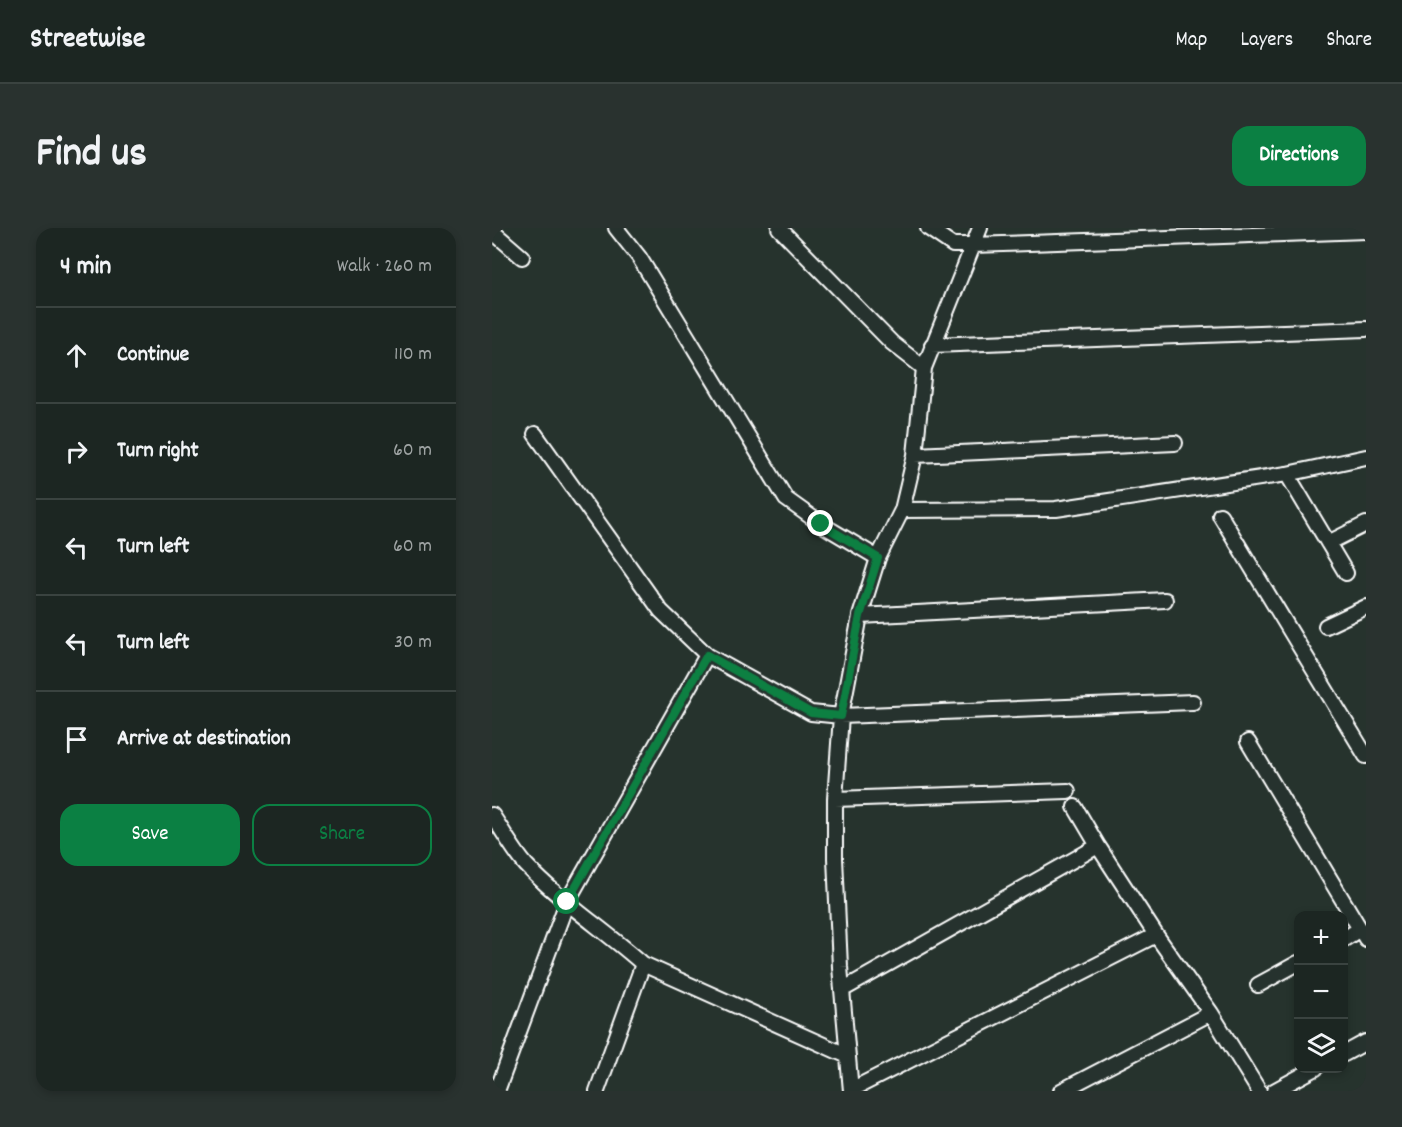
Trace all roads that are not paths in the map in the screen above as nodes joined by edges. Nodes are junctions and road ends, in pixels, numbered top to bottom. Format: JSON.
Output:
{"nodes":[{"id":1,"x":616,"y":228,"type":"edge"},
{"id":2,"x":779,"y":228,"type":"edge"},
{"id":3,"x":928,"y":228,"type":"edge"},
{"id":4,"x":980,"y":228,"type":"edge"},
{"id":5,"x":492,"y":231,"type":"edge"},
{"id":6,"x":1366,"y":231,"type":"edge"},
{"id":7,"x":973,"y":245,"type":"junction"},
{"id":8,"x":522,"y":257,"type":"dead end"},
{"id":9,"x":1366,"y":329,"type":"edge"},
{"id":10,"x":932,"y":345,"type":"junction"},
{"id":11,"x":924,"y":368,"type":"junction"},
{"id":12,"x":535,"y":434,"type":"dead end"},
{"id":13,"x":1175,"y":443,"type":"dead end"},
{"id":14,"x":915,"y":455,"type":"junction"},
{"id":15,"x":1366,"y":457,"type":"edge"},
{"id":16,"x":1287,"y":474,"type":"junction"},
{"id":17,"x":902,"y":510,"type":"junction"},
{"id":18,"x":1220,"y":515,"type":"dead end"},
{"id":19,"x":1366,"y":524,"type":"edge"},
{"id":20,"x":1328,"y":543,"type":"junction"},
{"id":21,"x":878,"y":558,"type":"junction"},
{"id":22,"x":1346,"y":573,"type":"dead end"},
{"id":23,"x":1166,"y":600,"type":"dead end"},
{"id":24,"x":1366,"y":607,"type":"edge"},
{"id":25,"x":860,"y":616,"type":"junction"},
{"id":26,"x":1326,"y":626,"type":"dead end"},
{"id":27,"x":707,"y":655,"type":"junction"},
{"id":28,"x":1193,"y":702,"type":"dead end"},
{"id":29,"x":841,"y":716,"type":"junction"},
{"id":30,"x":1248,"y":741,"type":"dead end"},
{"id":31,"x":1366,"y":756,"type":"edge"},
{"id":32,"x":1068,"y":791,"type":"dead end"},
{"id":33,"x":835,"y":799,"type":"junction"},
{"id":34,"x":1075,"y":807,"type":"dead end"},
{"id":35,"x":492,"y":815,"type":"edge"},
{"id":36,"x":1098,"y":846,"type":"junction"},
{"id":37,"x":567,"y":902,"type":"junction"},
{"id":38,"x":1363,"y":934,"type":"edge"},
{"id":39,"x":1156,"y":935,"type":"junction"},
{"id":40,"x":1348,"y":938,"type":"edge"},
{"id":41,"x":642,"y":964,"type":"junction"},
{"id":42,"x":1295,"y":965,"type":"edge"},
{"id":43,"x":1258,"y":985,"type":"dead end"},
{"id":44,"x":842,"y":990,"type":"junction"},
{"id":45,"x":1211,"y":1013,"type":"junction"},
{"id":46,"x":1366,"y":1042,"type":"edge"},
{"id":47,"x":1348,"y":1052,"type":"edge"},
{"id":48,"x":848,"y":1056,"type":"junction"},
{"id":49,"x":1307,"y":1073,"type":"edge"},
{"id":50,"x":497,"y":1091,"type":"edge"},
{"id":51,"x":597,"y":1091,"type":"edge"},
{"id":52,"x":851,"y":1091,"type":"edge"},
{"id":53,"x":1061,"y":1091,"type":"edge"},
{"id":54,"x":1259,"y":1091,"type":"edge"},
{"id":55,"x":1274,"y":1091,"type":"edge"}],
"edges":[{"from":1,"to":21,"type":"street"},
{"from":2,"to":11,"type":"street"},
{"from":3,"to":7,"type":"street"},
{"from":4,"to":7,"type":"street"},
{"from":5,"to":8,"type":"street"},
{"from":6,"to":7,"type":"street"},
{"from":7,"to":10,"type":"street"},
{"from":9,"to":10,"type":"street"},
{"from":10,"to":11,"type":"street"},
{"from":11,"to":14,"type":"street"},
{"from":12,"to":27,"type":"street"},
{"from":13,"to":14,"type":"street"},
{"from":14,"to":17,"type":"street"},
{"from":15,"to":16,"type":"street"},
{"from":16,"to":17,"type":"street"},
{"from":16,"to":20,"type":"street"},
{"from":17,"to":21,"type":"street"},
{"from":18,"to":31,"type":"street"},
{"from":19,"to":20,"type":"street"},
{"from":20,"to":22,"type":"street"},
{"from":21,"to":25,"type":"street"},
{"from":23,"to":25,"type":"street"},
{"from":24,"to":26,"type":"street"},
{"from":25,"to":29,"type":"street"},
{"from":27,"to":29,"type":"street"},
{"from":27,"to":37,"type":"street"},
{"from":28,"to":29,"type":"street"},
{"from":29,"to":33,"type":"street"},
{"from":30,"to":38,"type":"street"},
{"from":32,"to":33,"type":"street"},
{"from":33,"to":44,"type":"street"},
{"from":34,"to":36,"type":"street"},
{"from":35,"to":37,"type":"street"},
{"from":36,"to":39,"type":"street"},
{"from":36,"to":44,"type":"street"},
{"from":37,"to":41,"type":"street"},
{"from":37,"to":50,"type":"street"},
{"from":38,"to":40,"type":"street"},
{"from":39,"to":45,"type":"street"},
{"from":39,"to":52,"type":"street"},
{"from":41,"to":48,"type":"street"},
{"from":41,"to":51,"type":"street"},
{"from":42,"to":43,"type":"street"},
{"from":44,"to":48,"type":"street"},
{"from":45,"to":53,"type":"street"},
{"from":45,"to":54,"type":"street"},
{"from":46,"to":47,"type":"street"},
{"from":48,"to":52,"type":"street"},
{"from":49,"to":55,"type":"street"}]}
